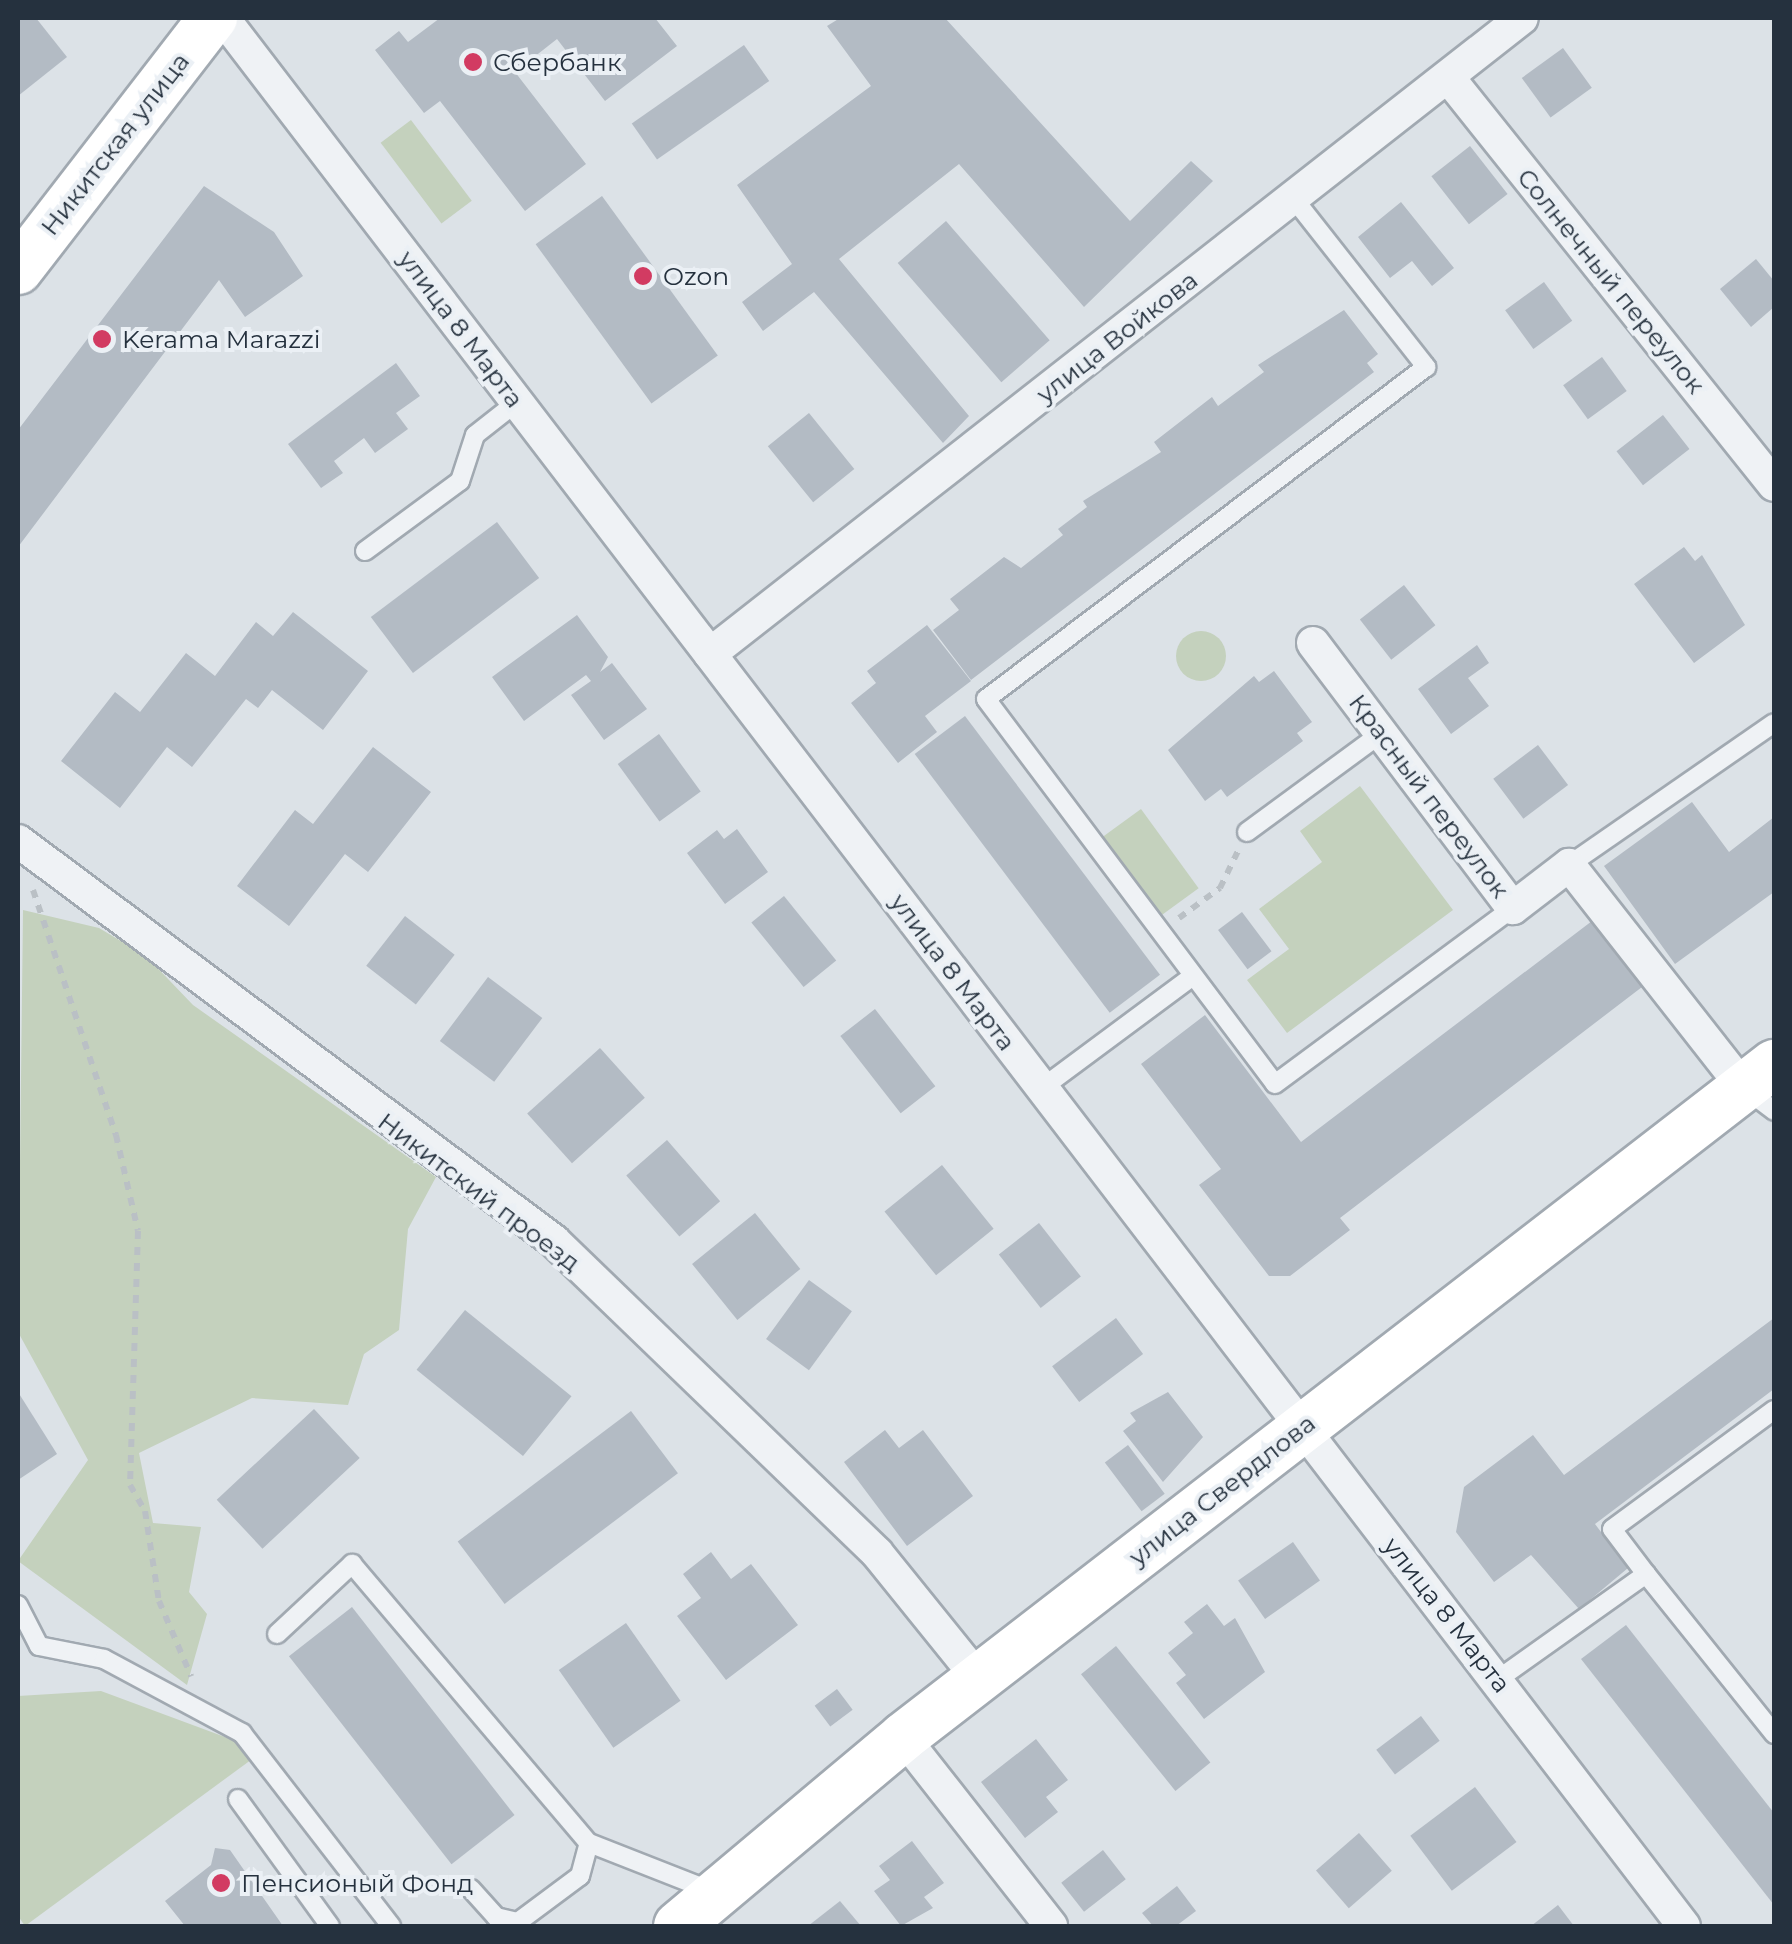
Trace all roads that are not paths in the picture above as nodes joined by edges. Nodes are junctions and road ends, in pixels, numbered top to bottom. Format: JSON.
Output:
{"nodes":[{"id":1,"x":213,"y":18,"type":"edge"},
{"id":2,"x":223,"y":18,"type":"edge"},
{"id":3,"x":1522,"y":18,"type":"edge"},
{"id":4,"x":1448,"y":77,"type":"junction"},
{"id":5,"x":1294,"y":200,"type":"junction"},
{"id":6,"x":18,"y":270,"type":"edge"},
{"id":7,"x":517,"y":402,"type":"junction"},
{"id":8,"x":1774,"y":485,"type":"edge"},
{"id":9,"x":364,"y":551,"type":"dead end"},
{"id":10,"x":1313,"y":642,"type":"dead end"},
{"id":11,"x":710,"y":654,"type":"junction"},
{"id":12,"x":1774,"y":723,"type":"edge"},
{"id":13,"x":1382,"y":734,"type":"junction"},
{"id":14,"x":1247,"y":832,"type":"road end"},
{"id":15,"x":19,"y":842,"type":"edge"},
{"id":16,"x":1570,"y":866,"type":"junction"},
{"id":17,"x":1513,"y":908,"type":"junction"},
{"id":18,"x":1193,"y":976,"type":"junction"},
{"id":19,"x":1042,"y":1088,"type":"junction"},
{"id":20,"x":1764,"y":1088,"type":"edge"},
{"id":21,"x":1774,"y":1410,"type":"edge"},
{"id":22,"x":1302,"y":1428,"type":"junction"},
{"id":23,"x":1646,"y":1574,"type":"junction"},
{"id":24,"x":18,"y":1605,"type":"edge"},
{"id":25,"x":277,"y":1634,"type":"dead end"},
{"id":26,"x":978,"y":1678,"type":"junction"},
{"id":27,"x":1497,"y":1680,"type":"junction"},
{"id":28,"x":1774,"y":1734,"type":"edge"},
{"id":29,"x":903,"y":1737,"type":"junction"},
{"id":30,"x":238,"y":1799,"type":"dead end"},
{"id":31,"x":589,"y":1844,"type":"junction"},
{"id":32,"x":471,"y":1889,"type":"dead end"},
{"id":33,"x":718,"y":1892,"type":"junction"},
{"id":34,"x":330,"y":1926,"type":"edge"},
{"id":35,"x":391,"y":1926,"type":"edge"},
{"id":36,"x":678,"y":1926,"type":"edge"},
{"id":37,"x":1050,"y":1926,"type":"edge"},
{"id":38,"x":1684,"y":1926,"type":"edge"}],
"edges":[{"from":1,"to":6,"type":"street","name":"Никитская улица"},
{"from":2,"to":7,"type":"street","name":"улица 8 Марта"},
{"from":3,"to":4,"type":"street","name":"улица Войкова"},
{"from":4,"to":5,"type":"street","name":"улица Войкова"},
{"from":4,"to":8,"type":"street","name":"Солнечный переулок"},
{"from":5,"to":11,"type":"street","name":"улица Войкова"},
{"from":5,"to":18,"type":"lane"},
{"from":7,"to":9,"type":"lane"},
{"from":7,"to":11,"type":"street","name":"улица 8 Марта"},
{"from":10,"to":13,"type":"street","name":"Красный переулок"},
{"from":11,"to":19,"type":"street","name":"улица 8 Марта"},
{"from":12,"to":16,"type":"lane"},
{"from":13,"to":14,"type":"lane"},
{"from":13,"to":17,"type":"street","name":"Красный переулок"},
{"from":15,"to":26,"type":"street","name":"Никитский проезд"},
{"from":16,"to":17,"type":"street","name":"Красный переулок"},
{"from":16,"to":20,"type":"street"},
{"from":17,"to":18,"type":"lane"},
{"from":18,"to":19,"type":"lane"},
{"from":19,"to":22,"type":"street","name":"улица 8 Марта"},
{"from":20,"to":22,"type":"street","name":"улица Свердлова"},
{"from":21,"to":23,"type":"lane"},
{"from":22,"to":26,"type":"street","name":"улица Свердлова"},
{"from":22,"to":27,"type":"street","name":"улица 8 Марта"},
{"from":23,"to":27,"type":"lane"},
{"from":23,"to":28,"type":"lane"},
{"from":24,"to":35,"type":"lane"},
{"from":25,"to":31,"type":"lane"},
{"from":26,"to":29,"type":"street","name":"улица Свердлова"},
{"from":27,"to":38,"type":"street","name":"улица 8 Марта"},
{"from":29,"to":33,"type":"street","name":"улица Свердлова"},
{"from":29,"to":37,"type":"street"},
{"from":30,"to":34,"type":"lane"},
{"from":31,"to":32,"type":"lane"},
{"from":31,"to":33,"type":"lane"},
{"from":33,"to":36,"type":"street","name":"улица Свердлова"}]}
